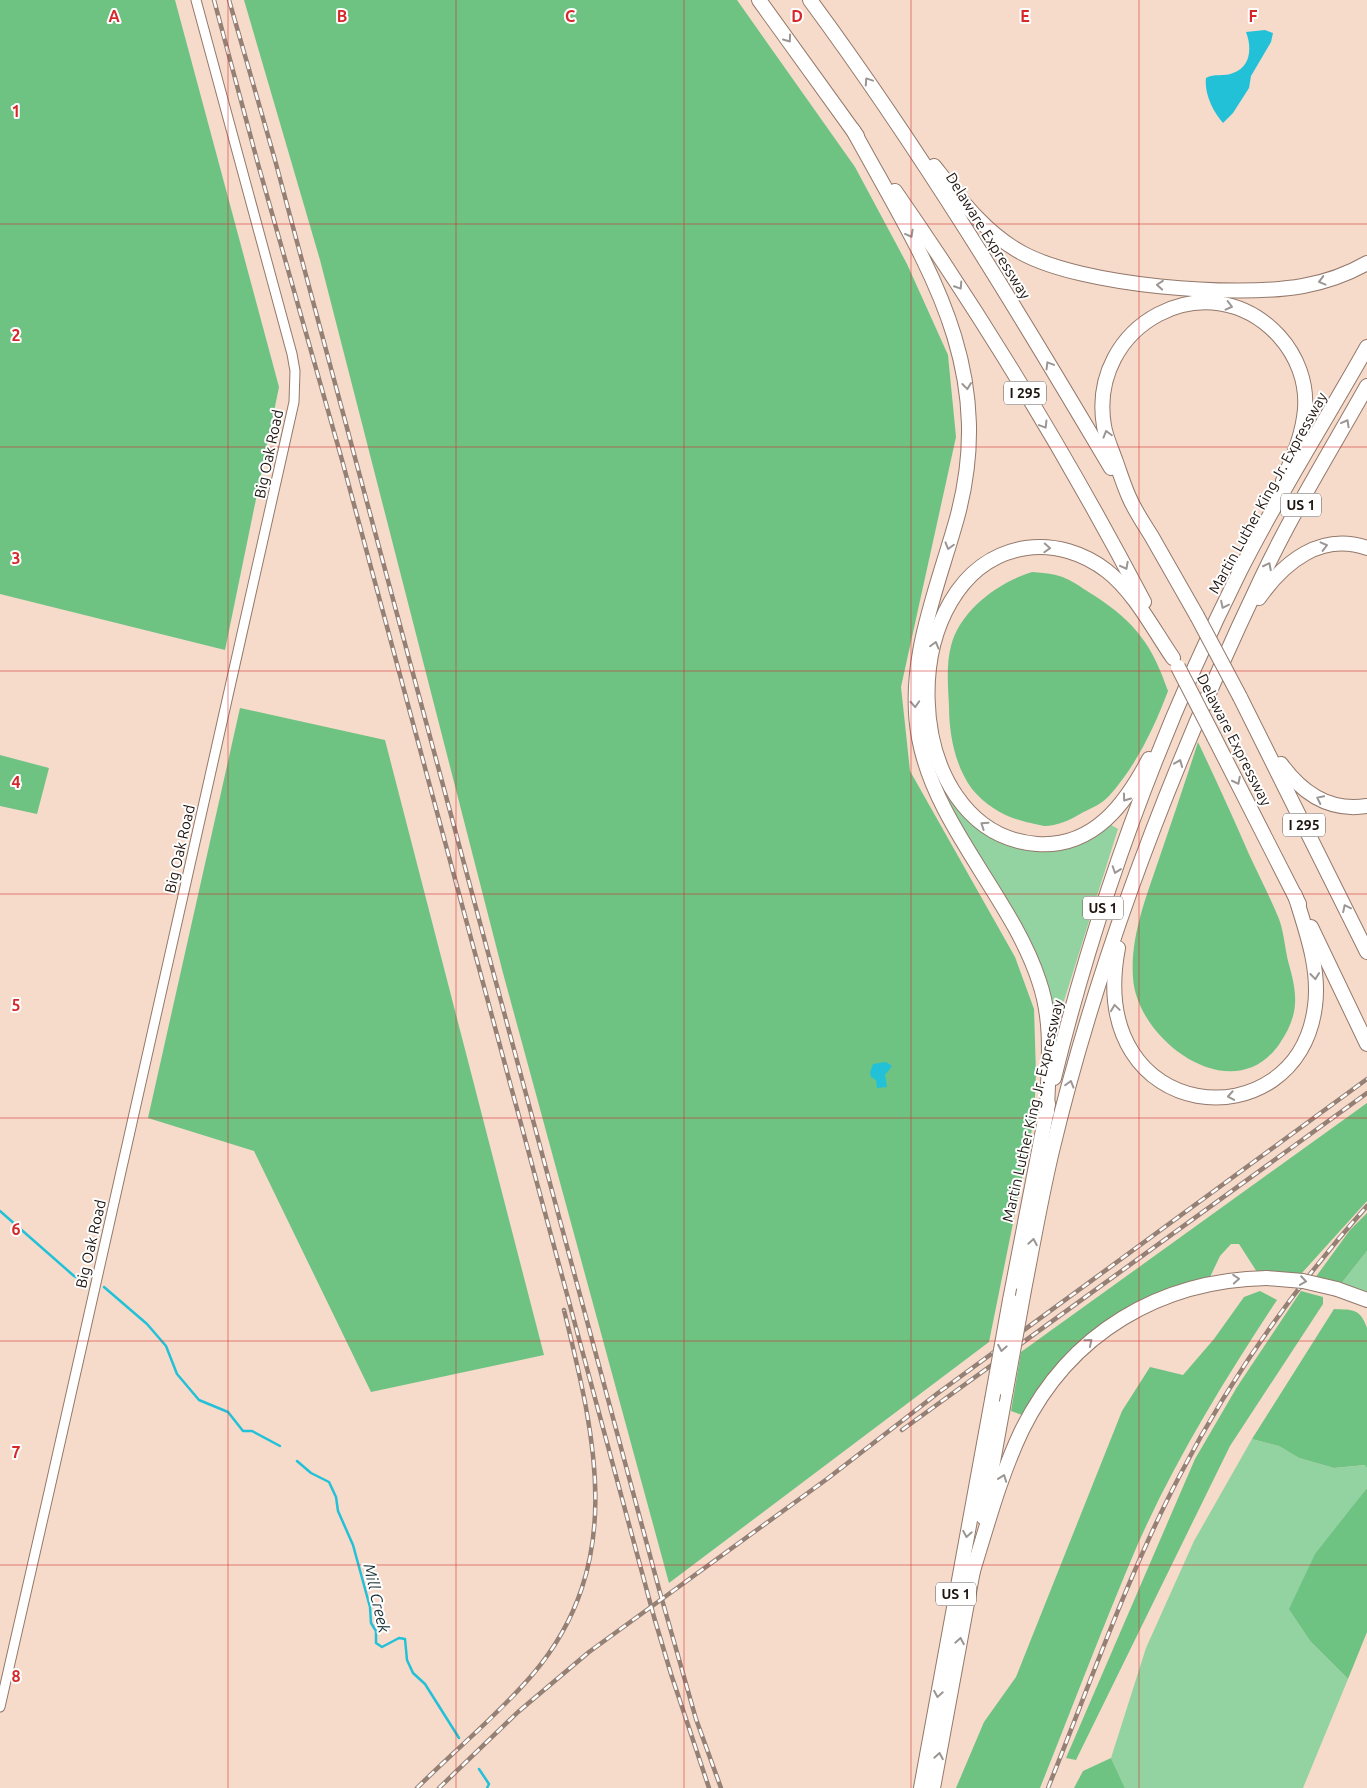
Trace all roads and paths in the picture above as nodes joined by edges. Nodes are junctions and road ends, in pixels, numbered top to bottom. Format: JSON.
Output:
{"nodes":[{"id":1,"x":196,"y":0,"type":"edge"},
{"id":2,"x":759,"y":0,"type":"edge"},
{"id":3,"x":810,"y":0,"type":"edge"},
{"id":4,"x":886,"y":108,"type":"junction"},
{"id":5,"x":853,"y":130,"type":"junction"},
{"id":6,"x":1367,"y":263,"type":"edge"},
{"id":7,"x":1367,"y":348,"type":"edge"},
{"id":8,"x":1367,"y":386,"type":"edge"},
{"id":9,"x":1128,"y":497,"type":"junction"},
{"id":10,"x":1262,"y":530,"type":"junction"},
{"id":11,"x":1367,"y":548,"type":"edge"},
{"id":12,"x":1240,"y":626,"type":"junction"},
{"id":13,"x":1176,"y":662,"type":"junction"},
{"id":14,"x":1176,"y":710,"type":"junction"},
{"id":15,"x":1252,"y":722,"type":"junction"},
{"id":16,"x":1367,"y":806,"type":"edge"},
{"id":17,"x":1295,"y":895,"type":"junction"},
{"id":18,"x":1126,"y":907,"type":"junction"},
{"id":19,"x":1367,"y":952,"type":"edge"},
{"id":20,"x":1367,"y":1044,"type":"edge"},
{"id":21,"x":1047,"y":1112,"type":"junction"},
{"id":22,"x":1367,"y":1300,"type":"edge"},
{"id":23,"x":972,"y":1574,"type":"junction"},
{"id":24,"x":0,"y":1707,"type":"edge"},
{"id":25,"x":921,"y":1788,"type":"edge"},
{"id":26,"x":933,"y":1788,"type":"edge"}],
"edges":[{"from":1,"to":24,"type":"street","name":"Big Oak Road"},
{"from":2,"to":5,"type":"highway","number":"I 295","one_way":true},
{"from":4,"to":3,"type":"highway","name":"Delaware Expressway","number":"I 295","one_way":true},
{"from":6,"to":4,"type":"highway","one_way":true},
{"from":9,"to":4,"type":"highway","name":"Delaware Expressway","number":"I 295","one_way":true},
{"from":5,"to":13,"type":"highway","number":"I 295","one_way":true},
{"from":5,"to":21,"type":"highway","one_way":true},
{"from":7,"to":10,"type":"highway","name":"Martin Luther King Jr. Expressway","number":"US 1"},
{"from":12,"to":8,"type":"highway","name":"Martin Luther King Jr. Expressway","number":"US 1","one_way":true},
{"from":9,"to":10,"type":"highway","one_way":true},
{"from":9,"to":15,"type":"highway","name":"Delaware Expressway","number":"I 295","bridge":true},
{"from":10,"to":14,"type":"highway","name":"Martin Luther King Jr. Expressway","number":"US 1","one_way":true},
{"from":12,"to":11,"type":"highway","one_way":true},
{"from":18,"to":12,"type":"highway","name":"Martin Luther King Jr. Expressway","number":"US 1","one_way":true},
{"from":14,"to":13,"type":"highway","one_way":true},
{"from":13,"to":17,"type":"highway","name":"Delaware Expressway","number":"I 295","one_way":true,"bridge":true},
{"from":14,"to":21,"type":"highway","name":"Martin Luther King Jr. Expressway","number":"US 1","one_way":true},
{"from":16,"to":15,"type":"highway","one_way":true},
{"from":19,"to":15,"type":"highway","name":"Delaware Expressway","number":"I 295","one_way":true},
{"from":17,"to":18,"type":"highway","one_way":true},
{"from":17,"to":20,"type":"highway","name":"Delaware Expressway","number":"I 295"},
{"from":23,"to":18,"type":"highway","name":"Martin Luther King Jr. Expressway","number":"US 1","one_way":true,"bridge":true},
{"from":21,"to":25,"type":"highway","name":"Martin Luther King Jr. Expressway","number":"US 1","one_way":true,"bridge":true},
{"from":23,"to":22,"type":"highway","one_way":true,"bridge":true},
{"from":26,"to":23,"type":"highway","name":"Martin Luther King Jr. Expressway","number":"US 1","one_way":true}]}
